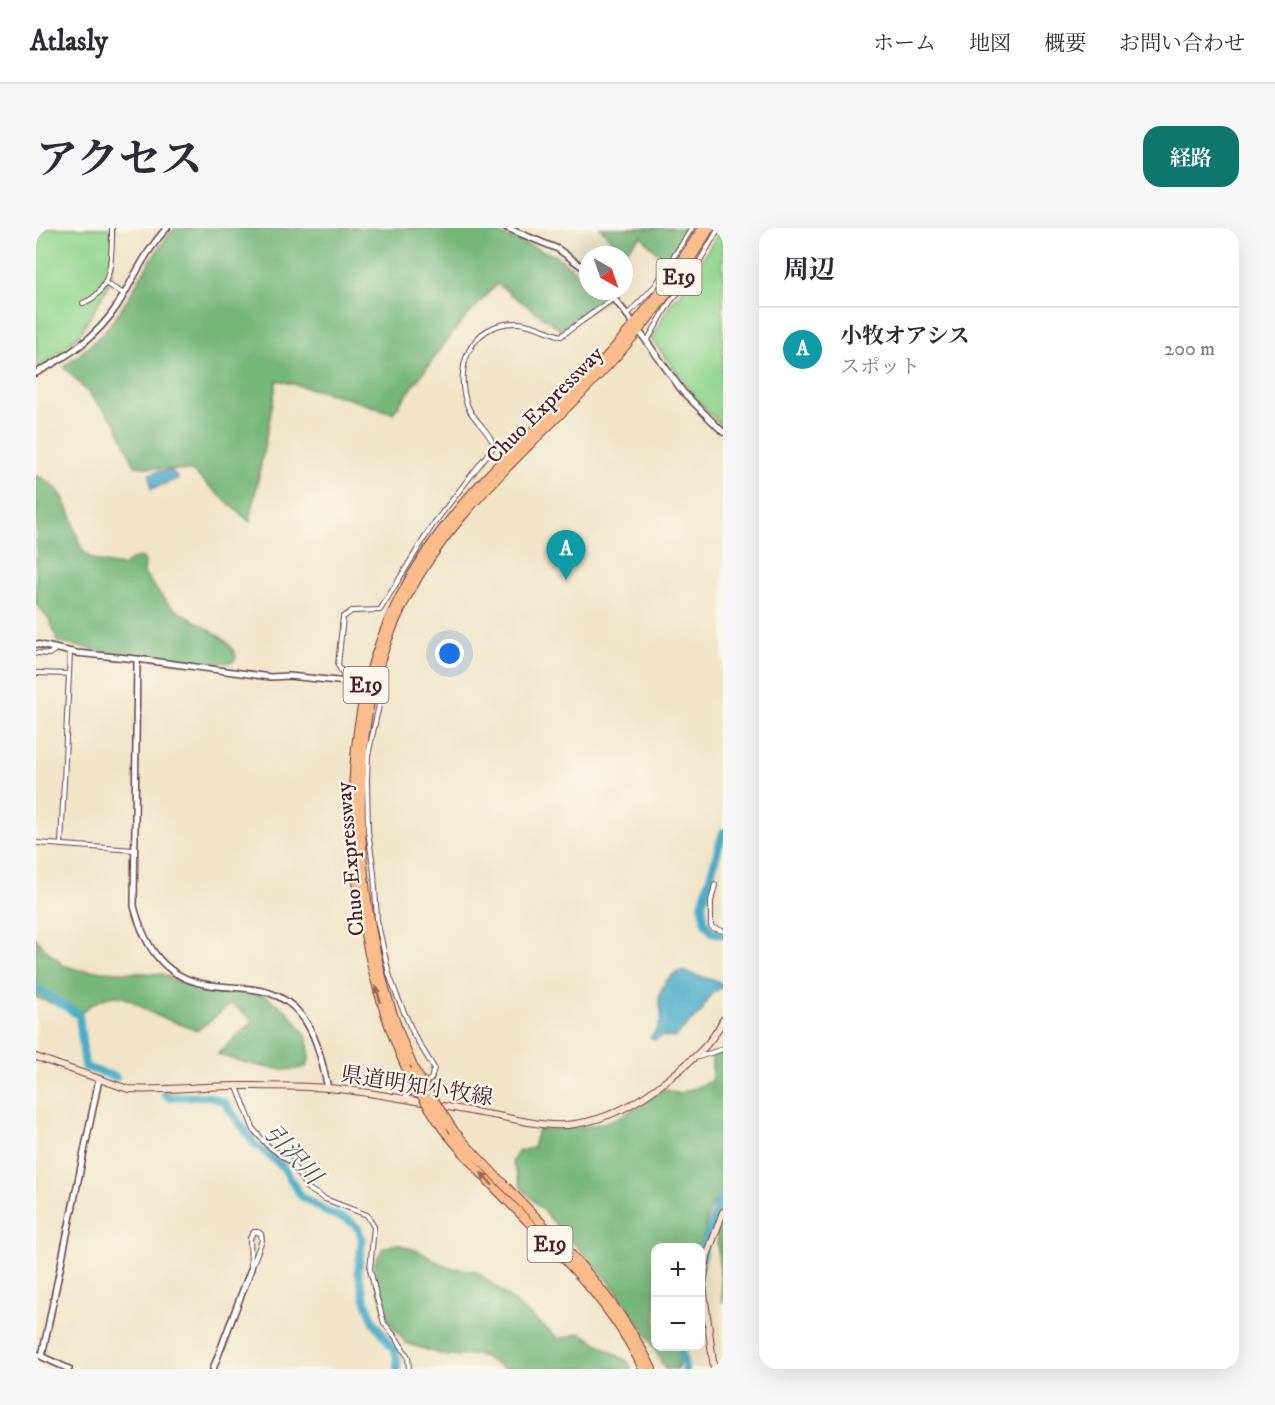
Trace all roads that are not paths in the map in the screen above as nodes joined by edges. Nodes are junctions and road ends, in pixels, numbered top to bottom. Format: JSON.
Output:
{"nodes":[{"id":1,"x":112,"y":228,"type":"edge"},
{"id":2,"x":507,"y":228,"type":"edge"},
{"id":3,"x":692,"y":228,"type":"edge"},
{"id":4,"x":702,"y":228,"type":"edge"},
{"id":5,"x":710,"y":228,"type":"edge"},
{"id":6,"x":719,"y":228,"type":"edge"},
{"id":7,"x":163,"y":229,"type":"edge"},
{"id":8,"x":521,"y":230,"type":"edge"},
{"id":9,"x":579,"y":263,"type":"edge"},
{"id":10,"x":105,"y":283,"type":"junction"},
{"id":11,"x":124,"y":294,"type":"junction"},
{"id":12,"x":611,"y":300,"type":"edge"},
{"id":13,"x":616,"y":300,"type":"edge"},
{"id":14,"x":83,"y":303,"type":"dead end"},
{"id":15,"x":627,"y":315,"type":"junction"},
{"id":16,"x":632,"y":321,"type":"dead end"},
{"id":17,"x":642,"y":335,"type":"dead end"},
{"id":18,"x":647,"y":341,"type":"junction"},
{"id":19,"x":36,"y":373,"type":"edge"},
{"id":20,"x":723,"y":432,"type":"edge"},
{"id":21,"x":36,"y":644,"type":"edge"},
{"id":22,"x":56,"y":648,"type":"junction"},
{"id":23,"x":70,"y":652,"type":"junction"},
{"id":24,"x":36,"y":653,"type":"edge"},
{"id":25,"x":137,"y":659,"type":"junction"},
{"id":26,"x":36,"y":673,"type":"edge"},
{"id":27,"x":69,"y":674,"type":"junction"},
{"id":28,"x":347,"y":682,"type":"junction"},
{"id":29,"x":355,"y":685,"type":"dead end"},
{"id":30,"x":379,"y":695,"type":"dead end"},
{"id":31,"x":36,"y":843,"type":"edge"},
{"id":32,"x":61,"y":844,"type":"junction"},
{"id":33,"x":135,"y":850,"type":"junction"},
{"id":34,"x":716,"y":885,"type":"dead end"},
{"id":35,"x":723,"y":931,"type":"edge"},
{"id":36,"x":723,"y":1020,"type":"edge"},
{"id":37,"x":723,"y":1049,"type":"edge"},
{"id":38,"x":36,"y":1057,"type":"edge"},
{"id":39,"x":694,"y":1058,"type":"junction"},
{"id":40,"x":99,"y":1079,"type":"junction"},
{"id":41,"x":237,"y":1086,"type":"junction"},
{"id":42,"x":328,"y":1088,"type":"junction"},
{"id":43,"x":405,"y":1097,"type":"junction"},
{"id":44,"x":723,"y":1212,"type":"edge"},
{"id":45,"x":251,"y":1269,"type":"junction"},
{"id":46,"x":39,"y":1355,"type":"edge"},
{"id":47,"x":69,"y":1369,"type":"edge"},
{"id":48,"x":213,"y":1369,"type":"edge"},
{"id":49,"x":409,"y":1369,"type":"edge"},
{"id":50,"x":643,"y":1369,"type":"edge"},
{"id":51,"x":652,"y":1369,"type":"edge"},
{"id":52,"x":714,"y":1369,"type":"edge"}],
"edges":[{"from":1,"to":10,"type":"street"},
{"from":2,"to":8,"type":"street"},
{"from":3,"to":15,"type":"street"},
{"from":50,"to":4,"type":"highway","name":"Chuo Expressway","number":"E19","one_way":true,"bridge":true},
{"from":5,"to":51,"type":"highway","name":"Chuo Expressway","number":"E19","bridge":true},
{"from":6,"to":18,"type":"street"},
{"from":7,"to":11,"type":"street"},
{"from":8,"to":9,"type":"street"},
{"from":10,"to":11,"type":"street"},
{"from":10,"to":14,"type":"street"},
{"from":11,"to":19,"type":"street"},
{"from":12,"to":28,"type":"street"},
{"from":13,"to":15,"type":"street"},
{"from":15,"to":16,"type":"street"},
{"from":17,"to":18,"type":"street"},
{"from":18,"to":20,"type":"street"},
{"from":21,"to":22,"type":"street"},
{"from":22,"to":23,"type":"street"},
{"from":22,"to":24,"type":"street"},
{"from":23,"to":25,"type":"street"},
{"from":23,"to":27,"type":"street"},
{"from":25,"to":28,"type":"street"},
{"from":25,"to":33,"type":"street"},
{"from":26,"to":27,"type":"street"},
{"from":27,"to":32,"type":"street"},
{"from":28,"to":29,"type":"street"},
{"from":30,"to":43,"type":"street"},
{"from":31,"to":32,"type":"street"},
{"from":32,"to":33,"type":"street"},
{"from":33,"to":42,"type":"street"},
{"from":34,"to":35,"type":"street"},
{"from":36,"to":39,"type":"main road","name":"県道明知小牧線"},
{"from":37,"to":39,"type":"street"},
{"from":38,"to":40,"type":"main road","name":"県道明知小牧線"},
{"from":39,"to":43,"type":"main road","name":"県道明知小牧線"},
{"from":40,"to":41,"type":"main road","name":"県道明知小牧線"},
{"from":40,"to":46,"type":"street"},
{"from":41,"to":42,"type":"main road","name":"県道明知小牧線"},
{"from":41,"to":49,"type":"street"},
{"from":42,"to":43,"type":"main road","name":"県道明知小牧線"},
{"from":44,"to":52,"type":"main road"},
{"from":45,"to":45,"type":"street"},
{"from":45,"to":48,"type":"street"},
{"from":46,"to":47,"type":"street"}]}
